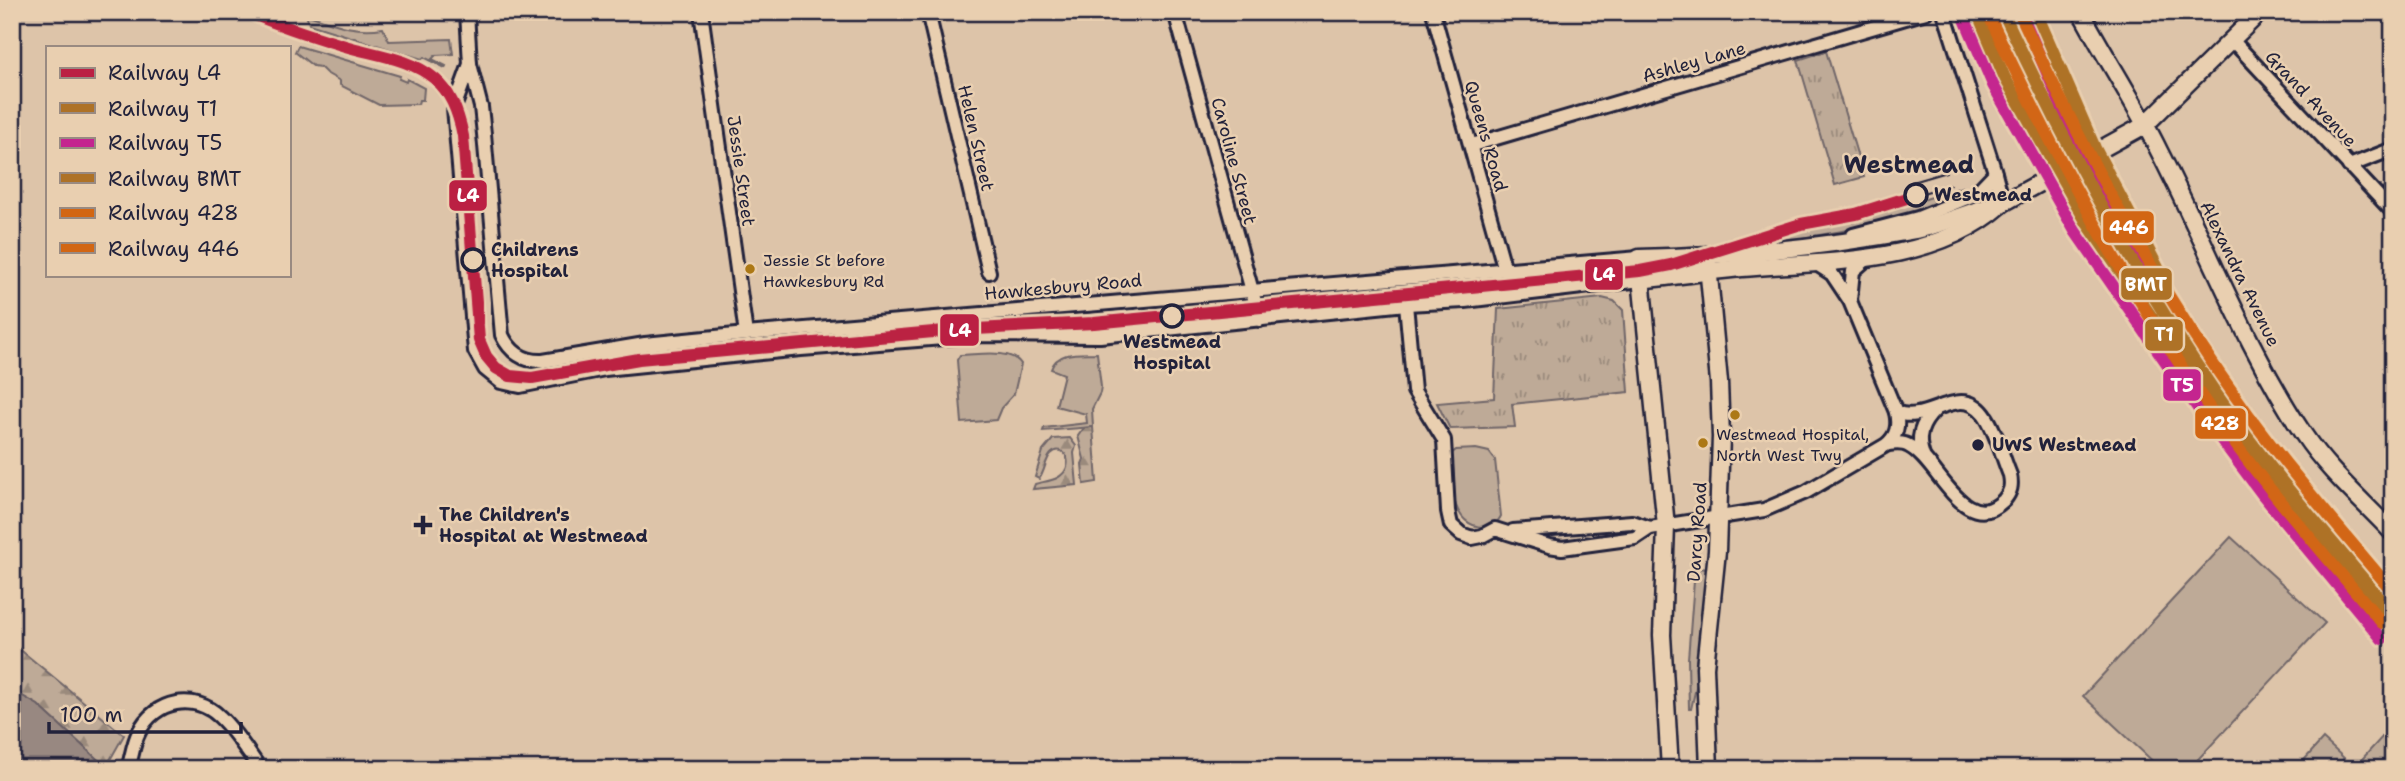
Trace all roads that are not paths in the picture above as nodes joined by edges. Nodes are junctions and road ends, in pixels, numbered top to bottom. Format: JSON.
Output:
{"nodes":[{"id":1,"x":467,"y":12,"type":"edge"},
{"id":2,"x":701,"y":12,"type":"edge"},
{"id":3,"x":928,"y":12,"type":"edge"},
{"id":4,"x":1175,"y":12,"type":"edge"},
{"id":5,"x":1433,"y":12,"type":"edge"},
{"id":6,"x":1926,"y":12,"type":"edge"},
{"id":7,"x":1944,"y":12,"type":"edge"},
{"id":8,"x":2081,"y":12,"type":"edge"},
{"id":9,"x":2260,"y":12,"type":"edge"},
{"id":10,"x":2232,"y":40,"type":"junction"},
{"id":11,"x":470,"y":64,"type":"junction"},
{"id":12,"x":2145,"y":125,"type":"junction"},
{"id":13,"x":1472,"y":145,"type":"junction"},
{"id":14,"x":2393,"y":149,"type":"edge"},
{"id":15,"x":2349,"y":166,"type":"junction"},
{"id":16,"x":1996,"y":173,"type":"junction"},
{"id":17,"x":2003,"y":203,"type":"junction"},
{"id":18,"x":2393,"y":212,"type":"edge"},
{"id":19,"x":1833,"y":243,"type":"junction"},
{"id":20,"x":1869,"y":257,"type":"junction"},
{"id":21,"x":1639,"y":258,"type":"junction"},
{"id":22,"x":1815,"y":263,"type":"junction"},
{"id":23,"x":1708,"y":264,"type":"junction"},
{"id":24,"x":1505,"y":270,"type":"junction"},
{"id":25,"x":989,"y":272,"type":"dead end"},
{"id":26,"x":1642,"y":280,"type":"junction"},
{"id":27,"x":1252,"y":290,"type":"junction"},
{"id":28,"x":1850,"y":301,"type":"junction"},
{"id":29,"x":1406,"y":304,"type":"junction"},
{"id":30,"x":1260,"y":320,"type":"junction"},
{"id":31,"x":746,"y":334,"type":"junction"},
{"id":32,"x":1936,"y":408,"type":"junction"},
{"id":33,"x":1896,"y":412,"type":"junction"},
{"id":34,"x":1888,"y":444,"type":"junction"},
{"id":35,"x":1923,"y":456,"type":"junction"},
{"id":36,"x":1719,"y":517,"type":"junction"},
{"id":37,"x":1658,"y":527,"type":"junction"},
{"id":38,"x":1509,"y":531,"type":"junction"},
{"id":39,"x":2393,"y":533,"type":"edge"},
{"id":40,"x":128,"y":769,"type":"edge"},
{"id":41,"x":260,"y":769,"type":"edge"},
{"id":42,"x":1670,"y":769,"type":"edge"},
{"id":43,"x":1709,"y":769,"type":"edge"}],
"edges":[{"from":1,"to":11,"type":"street"},
{"from":2,"to":31,"type":"street","name":"Jessie Street"},
{"from":3,"to":25,"type":"street","name":"Helen Street"},
{"from":4,"to":27,"type":"street","name":"Caroline Street"},
{"from":5,"to":13,"type":"street","name":"Queens Road"},
{"from":6,"to":13,"type":"street","name":"Ashley Lane"},
{"from":7,"to":16,"type":"street"},
{"from":8,"to":12,"type":"street","name":"Alexandra Avenue"},
{"from":9,"to":10,"type":"street","name":"Hawkesbury Road"},
{"from":10,"to":12,"type":"street","name":"Hawkesbury Road"},
{"from":10,"to":15,"type":"street","name":"Grand Avenue"},
{"from":11,"to":30,"type":"street","name":"Hawkesbury Road"},
{"from":11,"to":31,"type":"street","name":"Hawkesbury Road"},
{"from":12,"to":17,"type":"street","name":"Hawkesbury Road"},
{"from":12,"to":39,"type":"street","name":"Alexandra Avenue"},
{"from":13,"to":24,"type":"street","name":"Queens Road"},
{"from":14,"to":15,"type":"street"},
{"from":15,"to":18,"type":"street","name":"Grand Avenue"},
{"from":16,"to":17,"type":"street"},
{"from":16,"to":19,"type":"street","name":"Hawkesbury Road"},
{"from":17,"to":19,"type":"street","name":"Hawkesbury Road"},
{"from":17,"to":20,"type":"street","name":"Hawkesbury Road"},
{"from":19,"to":23,"type":"street","name":"Hawkesbury Road"},
{"from":20,"to":22,"type":"street","name":"Hawkesbury Road"},
{"from":20,"to":28,"type":"street"},
{"from":21,"to":23,"type":"street","name":"Hawkesbury Road"},
{"from":21,"to":24,"type":"street","name":"Hawkesbury Road"},
{"from":21,"to":26,"type":"street"},
{"from":22,"to":23,"type":"street","name":"Hawkesbury Road"},
{"from":22,"to":28,"type":"street"},
{"from":23,"to":26,"type":"street","name":"Hawkesbury Road"},
{"from":23,"to":36,"type":"street","name":"Darcy Road"},
{"from":24,"to":27,"type":"street","name":"Hawkesbury Road"},
{"from":26,"to":29,"type":"street","name":"Hawkesbury Road"},
{"from":26,"to":37,"type":"street","name":"Darcy Road"},
{"from":27,"to":30,"type":"street","name":"Caroline Street"},
{"from":27,"to":31,"type":"street","name":"Hawkesbury Road"},
{"from":28,"to":33,"type":"street"},
{"from":29,"to":30,"type":"street","name":"Hawkesbury Road"},
{"from":29,"to":38,"type":"street"},
{"from":32,"to":33,"type":"street"},
{"from":32,"to":35,"type":"street"},
{"from":32,"to":35,"type":"street"},
{"from":33,"to":34,"type":"street"},
{"from":34,"to":35,"type":"street"},
{"from":34,"to":36,"type":"street"},
{"from":36,"to":37,"type":"street"},
{"from":36,"to":43,"type":"street","name":"Darcy Road"},
{"from":37,"to":38,"type":"street"},
{"from":37,"to":38,"type":"street"},
{"from":37,"to":42,"type":"street","name":"Darcy Road"},
{"from":40,"to":41,"type":"street"}]}
